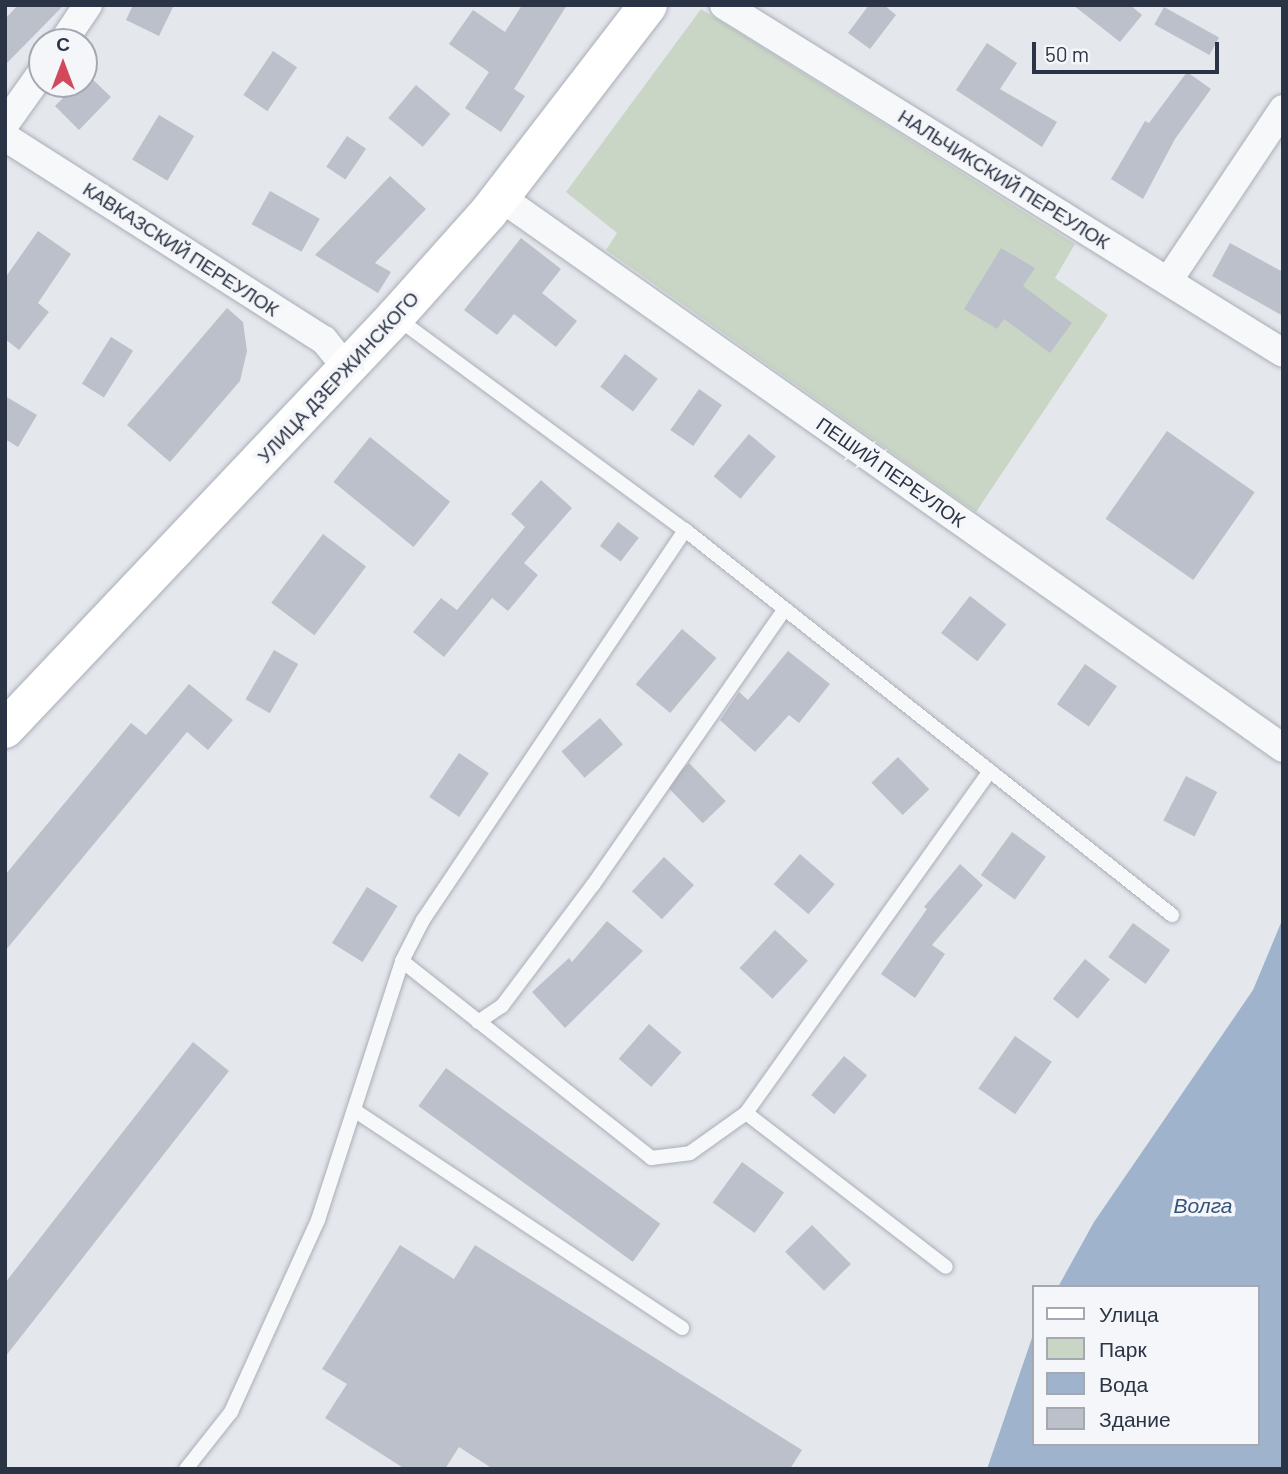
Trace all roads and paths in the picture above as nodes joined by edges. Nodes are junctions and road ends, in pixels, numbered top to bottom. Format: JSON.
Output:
{"nodes":[{"id":1,"x":88,"y":5,"type":"edge"},
{"id":2,"x":648,"y":5,"type":"edge"},
{"id":3,"x":724,"y":5,"type":"edge"},
{"id":4,"x":72,"y":28,"type":"edge"},
{"id":5,"x":28,"y":92,"type":"edge"},
{"id":6,"x":1283,"y":108,"type":"edge"},
{"id":7,"x":5,"y":124,"type":"edge"},
{"id":8,"x":5,"y":137,"type":"edge"},
{"id":9,"x":500,"y":197,"type":"junction"},
{"id":10,"x":1168,"y":281,"type":"junction"},
{"id":11,"x":396,"y":317,"type":"junction"},
{"id":12,"x":1283,"y":353,"type":"edge"},
{"id":13,"x":348,"y":370,"type":"junction"},
{"id":14,"x":685,"y":530,"type":"junction"},
{"id":15,"x":785,"y":609,"type":"junction"},
{"id":16,"x":5,"y":729,"type":"edge"},
{"id":17,"x":1283,"y":748,"type":"edge"},
{"id":18,"x":990,"y":771,"type":"junction"},
{"id":19,"x":1172,"y":915,"type":"dead end"},
{"id":20,"x":402,"y":961,"type":"junction"},
{"id":21,"x":478,"y":1022,"type":"junction"},
{"id":22,"x":354,"y":1110,"type":"junction"},
{"id":23,"x":746,"y":1113,"type":"junction"},
{"id":24,"x":946,"y":1267,"type":"dead end"},
{"id":25,"x":682,"y":1328,"type":"dead end"},
{"id":26,"x":186,"y":1469,"type":"edge"}],
"edges":[{"from":1,"to":4,"type":"street"},
{"from":2,"to":9,"type":"main road","name":"УЛИЦА ДЗЕРЖИНСКОГО"},
{"from":3,"to":10,"type":"street","name":"НАЛЬЧИКСКИЙ ПЕРЕУЛОК"},
{"from":5,"to":7,"type":"street"},
{"from":6,"to":10,"type":"street"},
{"from":8,"to":13,"type":"street","name":"КАВКАЗСКИЙ ПЕРЕУЛОК"},
{"from":9,"to":11,"type":"main road","name":"УЛИЦА ДЗЕРЖИНСКОГО"},
{"from":9,"to":17,"type":"street","name":"ПЕШИЙ ПЕРЕУЛОК"},
{"from":10,"to":12,"type":"street","name":"НАЛЬЧИКСКИЙ ПЕРЕУЛОК"},
{"from":11,"to":13,"type":"main road","name":"УЛИЦА ДЗЕРЖИНСКОГО"},
{"from":11,"to":14,"type":"lane"},
{"from":13,"to":16,"type":"main road","name":"УЛИЦА ДЗЕРЖИНСКОГО"},
{"from":14,"to":15,"type":"lane"},
{"from":14,"to":20,"type":"lane"},
{"from":15,"to":18,"type":"lane"},
{"from":15,"to":21,"type":"lane"},
{"from":18,"to":19,"type":"lane"},
{"from":18,"to":23,"type":"lane"},
{"from":20,"to":21,"type":"lane"},
{"from":20,"to":22,"type":"lane"},
{"from":21,"to":23,"type":"lane"},
{"from":22,"to":25,"type":"lane"},
{"from":22,"to":26,"type":"lane"},
{"from":23,"to":24,"type":"lane"}]}
